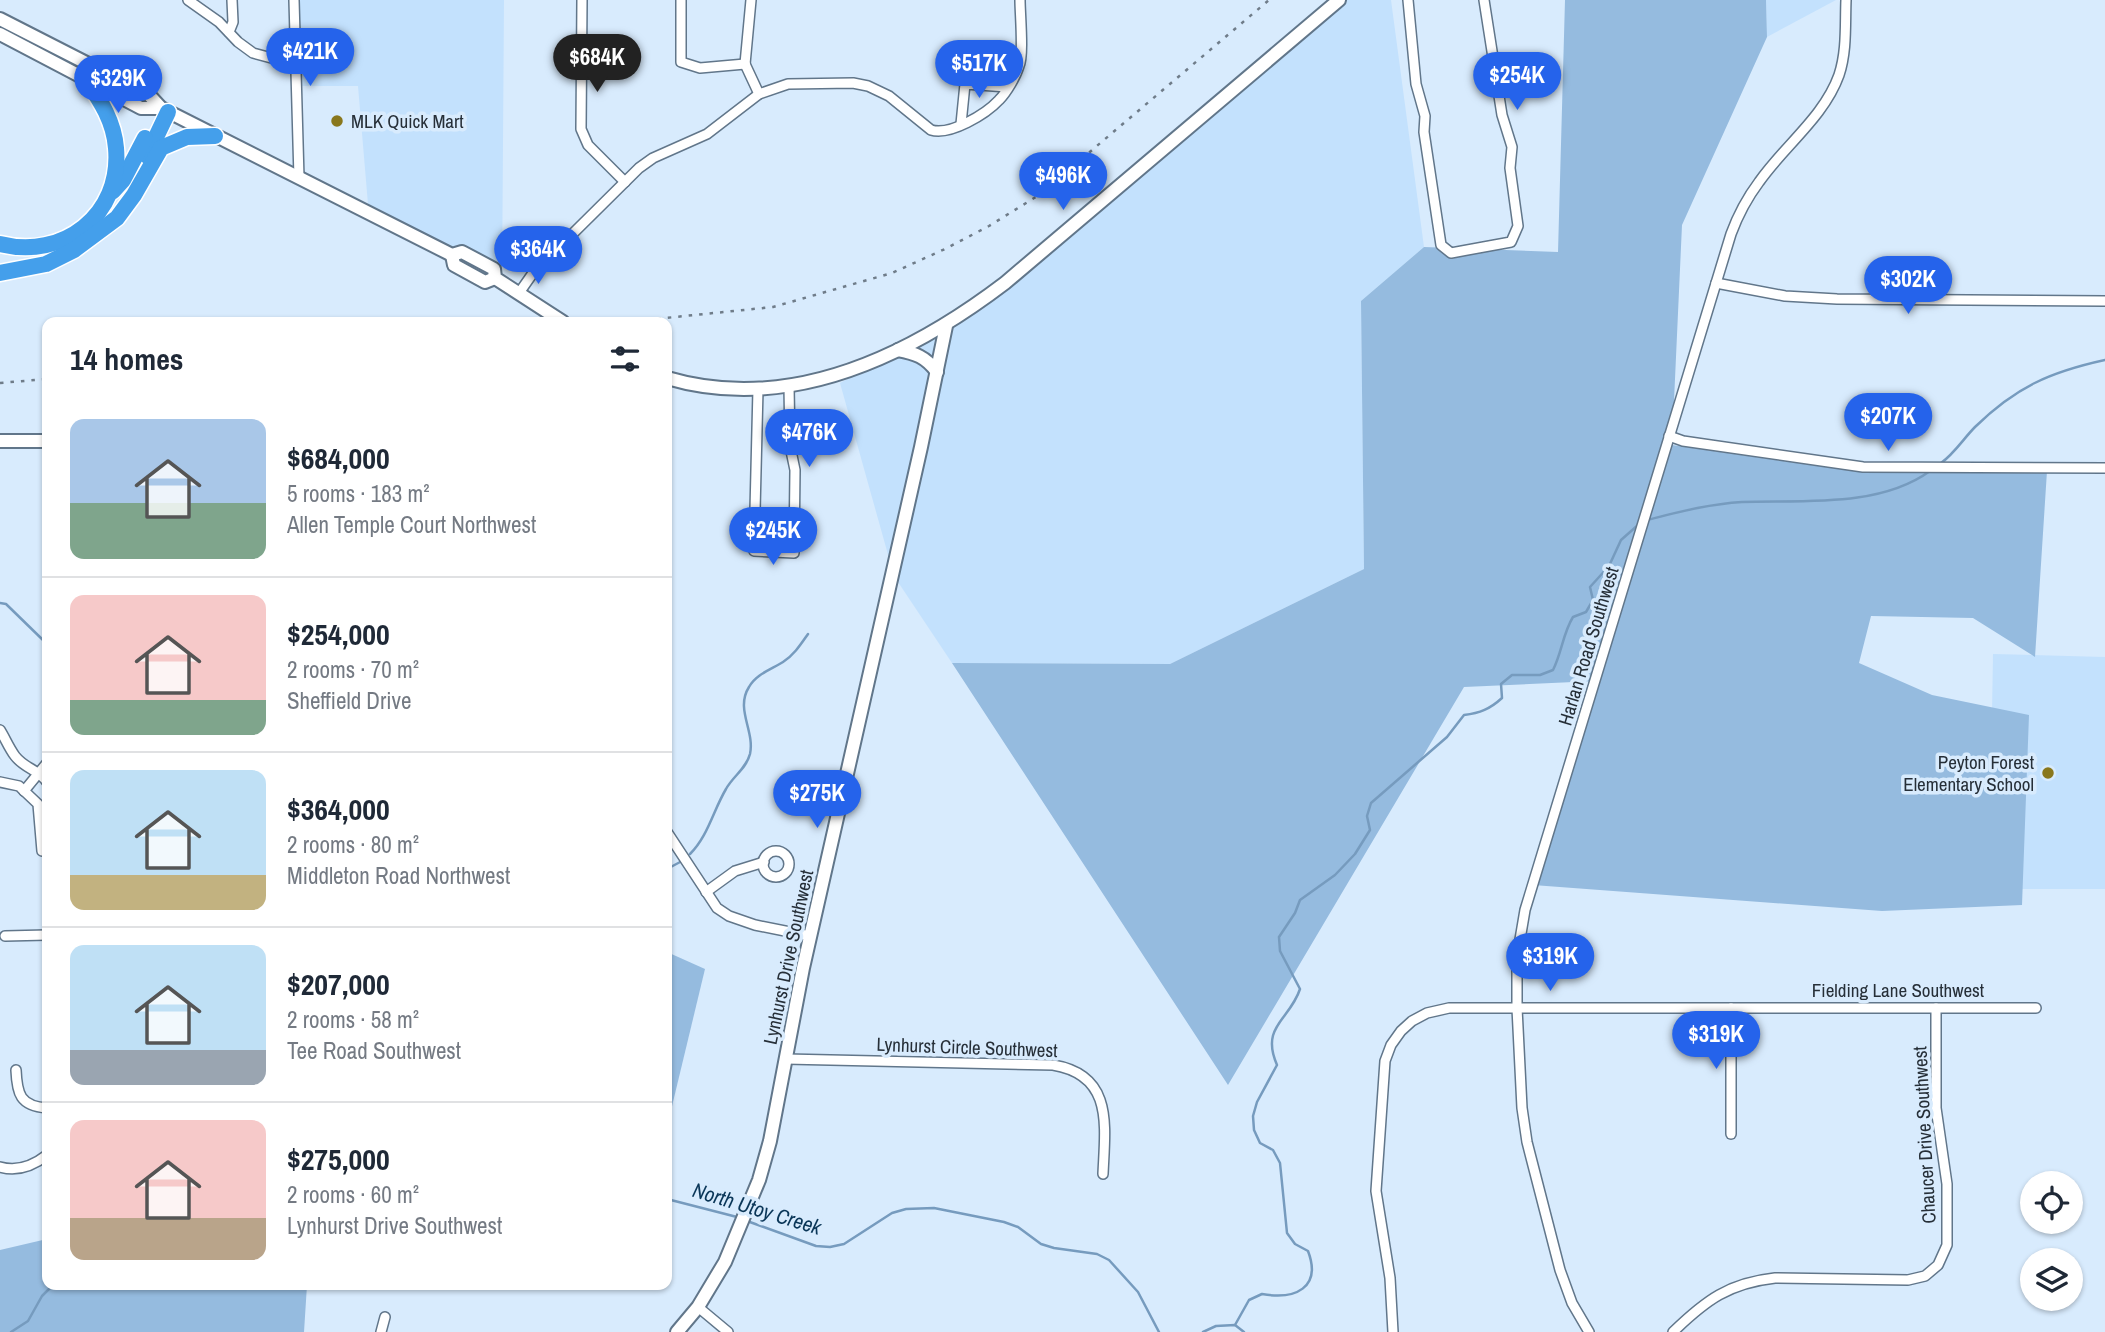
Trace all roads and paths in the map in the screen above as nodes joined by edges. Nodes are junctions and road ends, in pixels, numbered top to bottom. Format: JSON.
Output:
{"nodes":[{"id":1,"x":188,"y":0,"type":"edge"},
{"id":2,"x":232,"y":0,"type":"edge"},
{"id":3,"x":294,"y":0,"type":"edge"},
{"id":4,"x":582,"y":0,"type":"edge"},
{"id":5,"x":681,"y":0,"type":"edge"},
{"id":6,"x":751,"y":0,"type":"edge"},
{"id":7,"x":1020,"y":0,"type":"edge"},
{"id":8,"x":1339,"y":0,"type":"edge"},
{"id":9,"x":1408,"y":0,"type":"edge"},
{"id":10,"x":1484,"y":0,"type":"edge"},
{"id":11,"x":1846,"y":0,"type":"edge"},
{"id":12,"x":0,"y":19,"type":"edge"},
{"id":13,"x":229,"y":32,"type":"junction"},
{"id":14,"x":0,"y":34,"type":"edge"},
{"id":15,"x":294,"y":64,"type":"junction"},
{"id":16,"x":745,"y":64,"type":"junction"},
{"id":17,"x":86,"y":80,"type":"junction"},
{"id":18,"x":1007,"y":87,"type":"junction"},
{"id":19,"x":760,"y":94,"type":"junction"},
{"id":20,"x":164,"y":110,"type":"junction"},
{"id":21,"x":961,"y":124,"type":"junction"},
{"id":22,"x":215,"y":136,"type":"junction"},
{"id":23,"x":299,"y":178,"type":"junction"},
{"id":24,"x":625,"y":182,"type":"junction"},
{"id":25,"x":111,"y":194,"type":"junction"},
{"id":26,"x":89,"y":238,"type":"junction"},
{"id":27,"x":0,"y":244,"type":"edge"},
{"id":28,"x":0,"y":274,"type":"edge"},
{"id":29,"x":1716,"y":283,"type":"junction"},
{"id":30,"x":519,"y":293,"type":"junction"},
{"id":31,"x":2105,"y":301,"type":"edge"},
{"id":32,"x":555,"y":317,"type":"edge"},
{"id":33,"x":946,"y":326,"type":"junction"},
{"id":34,"x":898,"y":350,"type":"junction"},
{"id":35,"x":937,"y":372,"type":"junction"},
{"id":36,"x":672,"y":379,"type":"edge"},
{"id":37,"x":789,"y":386,"type":"junction"},
{"id":38,"x":758,"y":390,"type":"junction"},
{"id":39,"x":1669,"y":436,"type":"junction"},
{"id":40,"x":42,"y":440,"type":"edge"},
{"id":41,"x":0,"y":441,"type":"edge"},
{"id":42,"x":2105,"y":468,"type":"edge"},
{"id":43,"x":0,"y":730,"type":"edge"},
{"id":44,"x":42,"y":770,"type":"edge"},
{"id":45,"x":40,"y":773,"type":"junction"},
{"id":46,"x":42,"y":776,"type":"edge"},
{"id":47,"x":0,"y":782,"type":"edge"},
{"id":48,"x":24,"y":791,"type":"junction"},
{"id":49,"x":672,"y":840,"type":"edge"},
{"id":50,"x":42,"y":851,"type":"dead end"},
{"id":51,"x":764,"y":862,"type":"dead end"},
{"id":52,"x":706,"y":892,"type":"junction"},
{"id":53,"x":42,"y":935,"type":"edge"},
{"id":54,"x":5,"y":936,"type":"dead end"},
{"id":55,"x":810,"y":936,"type":"junction"},
{"id":56,"x":1517,"y":1007,"type":"junction"},
{"id":57,"x":1731,"y":1008,"type":"junction"},
{"id":58,"x":1936,"y":1008,"type":"junction"},
{"id":59,"x":2036,"y":1008,"type":"dead end"},
{"id":60,"x":786,"y":1059,"type":"junction"},
{"id":61,"x":16,"y":1070,"type":"dead end"},
{"id":62,"x":42,"y":1107,"type":"edge"},
{"id":63,"x":1731,"y":1134,"type":"dead end"},
{"id":64,"x":42,"y":1158,"type":"edge"},
{"id":65,"x":0,"y":1167,"type":"edge"},
{"id":66,"x":1103,"y":1174,"type":"dead end"},
{"id":67,"x":698,"y":1307,"type":"junction"},
{"id":68,"x":385,"y":1317,"type":"dead end"},
{"id":69,"x":381,"y":1332,"type":"edge"},
{"id":70,"x":677,"y":1332,"type":"edge"},
{"id":71,"x":728,"y":1332,"type":"edge"},
{"id":72,"x":1393,"y":1332,"type":"edge"},
{"id":73,"x":1589,"y":1332,"type":"edge"},
{"id":74,"x":1673,"y":1332,"type":"edge"}],
"edges":[{"from":1,"to":13,"type":"street"},
{"from":2,"to":13,"type":"street"},
{"from":3,"to":15,"type":"street"},
{"from":4,"to":24,"type":"street"},
{"from":5,"to":16,"type":"street"},
{"from":6,"to":16,"type":"street"},
{"from":7,"to":18,"type":"street"},
{"from":8,"to":33,"type":"main road"},
{"from":9,"to":10,"type":"street"},
{"from":11,"to":29,"type":"street","name":"Harlan Road Southwest"},
{"from":12,"to":20,"type":"main road"},
{"from":13,"to":15,"type":"street"},
{"from":14,"to":17,"type":"main road"},
{"from":15,"to":23,"type":"street"},
{"from":16,"to":19,"type":"street"},
{"from":17,"to":20,"type":"main road"},
{"from":17,"to":25,"type":"highway"},
{"from":18,"to":21,"type":"street"},
{"from":18,"to":21,"type":"street"},
{"from":19,"to":21,"type":"street"},
{"from":19,"to":24,"type":"street"},
{"from":20,"to":22,"type":"main road"},
{"from":20,"to":25,"type":"highway"},
{"from":20,"to":26,"type":"highway"},
{"from":22,"to":23,"type":"main road"},
{"from":22,"to":26,"type":"highway"},
{"from":23,"to":30,"type":"main road"},
{"from":24,"to":30,"type":"street"},
{"from":25,"to":27,"type":"highway"},
{"from":26,"to":28,"type":"highway"},
{"from":29,"to":31,"type":"street"},
{"from":29,"to":39,"type":"street","name":"Harlan Road Southwest"},
{"from":30,"to":32,"type":"main road"},
{"from":33,"to":34,"type":"main road"},
{"from":33,"to":35,"type":"main road","name":"Lynhurst Drive Southwest"},
{"from":34,"to":35,"type":"main road"},
{"from":34,"to":37,"type":"main road"},
{"from":35,"to":55,"type":"main road","name":"Lynhurst Drive Southwest"},
{"from":36,"to":38,"type":"main road"},
{"from":37,"to":38,"type":"main road"},
{"from":37,"to":38,"type":"street"},
{"from":39,"to":42,"type":"street"},
{"from":39,"to":56,"type":"street","name":"Harlan Road Southwest"},
{"from":40,"to":41,"type":"main road"},
{"from":43,"to":45,"type":"street"},
{"from":44,"to":45,"type":"street"},
{"from":45,"to":46,"type":"street"},
{"from":45,"to":48,"type":"street"},
{"from":47,"to":48,"type":"street"},
{"from":48,"to":50,"type":"street"},
{"from":49,"to":52,"type":"street"},
{"from":51,"to":52,"type":"street"},
{"from":52,"to":55,"type":"street"},
{"from":53,"to":54,"type":"street"},
{"from":55,"to":60,"type":"main road","name":"Lynhurst Drive Southwest"},
{"from":56,"to":57,"type":"street","name":"Fielding Lane Southwest"},
{"from":56,"to":72,"type":"street","name":"Fielding Lane Southwest"},
{"from":56,"to":73,"type":"street","name":"Harlan Road Southwest"},
{"from":57,"to":58,"type":"street","name":"Fielding Lane Southwest"},
{"from":57,"to":63,"type":"street"},
{"from":58,"to":59,"type":"street","name":"Fielding Lane Southwest"},
{"from":58,"to":74,"type":"street","name":"Chaucer Drive Southwest"},
{"from":60,"to":66,"type":"street","name":"Lynhurst Circle Southwest"},
{"from":60,"to":67,"type":"main road","name":"Lynhurst Drive Southwest"},
{"from":61,"to":62,"type":"street"},
{"from":64,"to":65,"type":"street"},
{"from":67,"to":70,"type":"main road","name":"Lynhurst Drive Southwest"},
{"from":67,"to":71,"type":"street"},
{"from":68,"to":69,"type":"street"}]}
